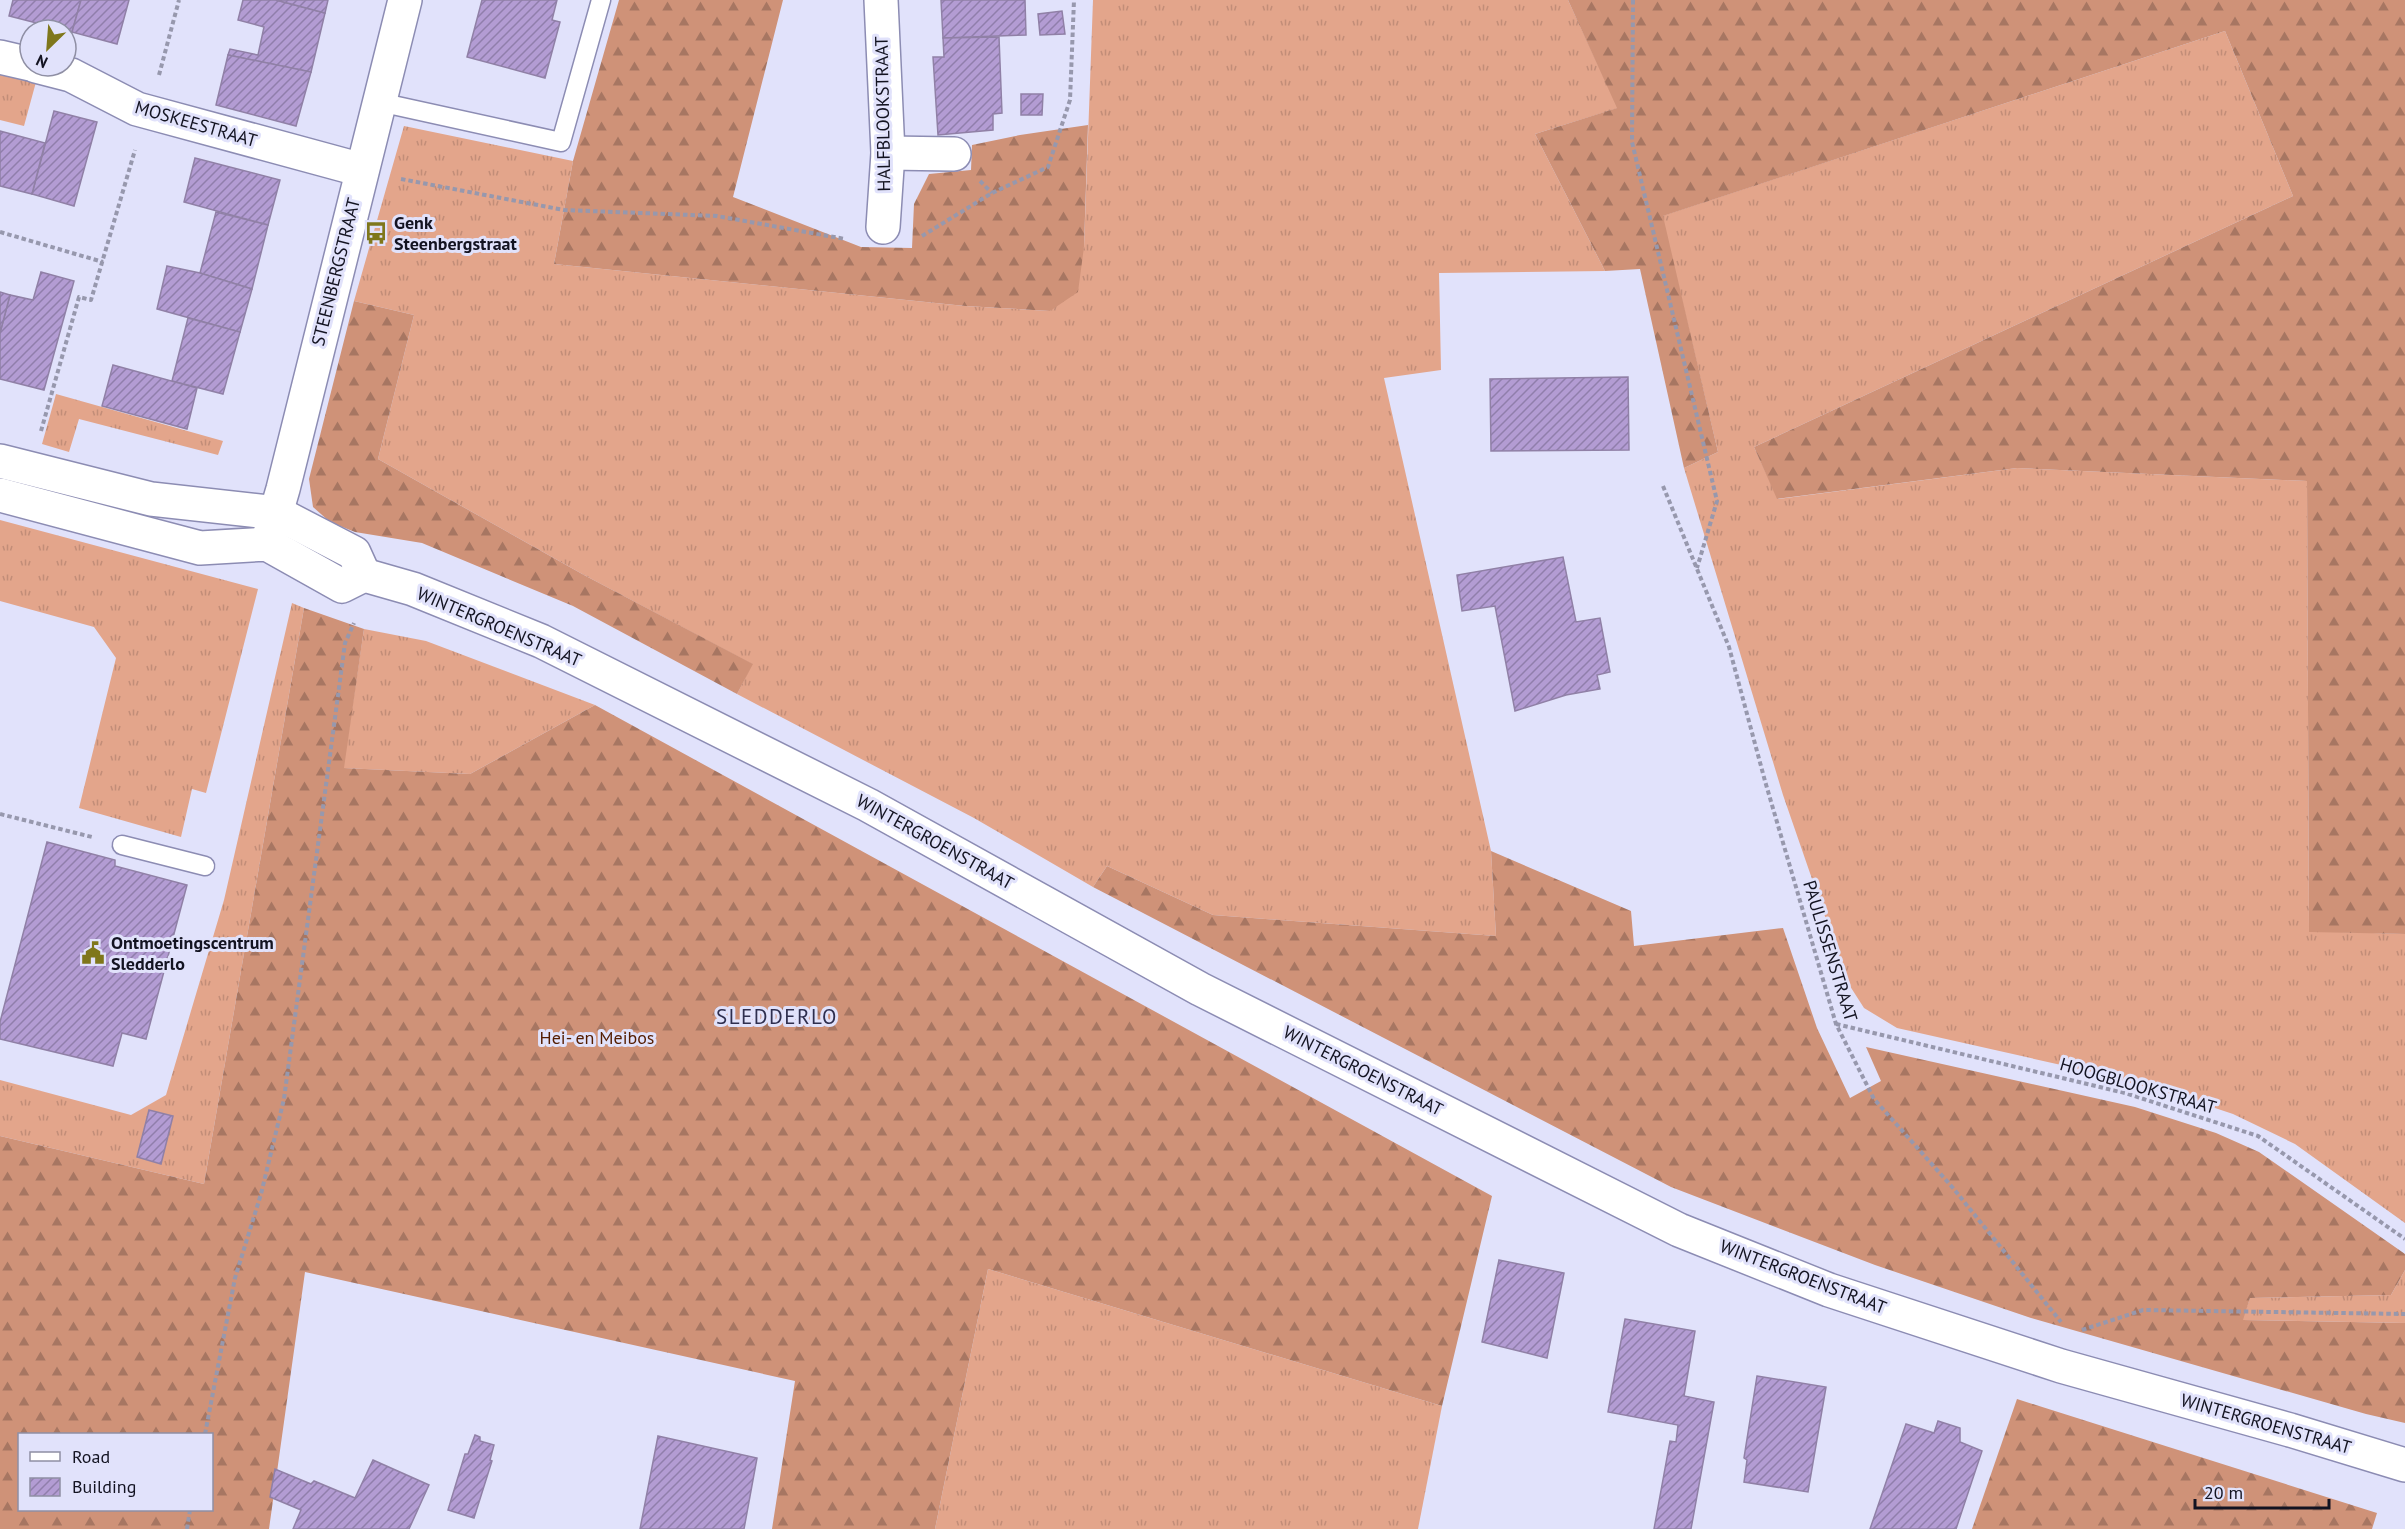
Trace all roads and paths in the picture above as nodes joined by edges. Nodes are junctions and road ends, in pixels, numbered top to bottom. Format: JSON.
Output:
{"nodes":[{"id":1,"x":179,"y":0,"type":"edge"},
{"id":2,"x":405,"y":0,"type":"edge"},
{"id":3,"x":601,"y":0,"type":"edge"},
{"id":4,"x":881,"y":0,"type":"edge"},
{"id":5,"x":1074,"y":0,"type":"edge"},
{"id":6,"x":1633,"y":0,"type":"edge"},
{"id":7,"x":0,"y":57,"type":"edge"},
{"id":8,"x":18,"y":61,"type":"edge"},
{"id":9,"x":77,"y":78,"type":"edge"},
{"id":10,"x":379,"y":102,"type":"junction"},
{"id":11,"x":148,"y":112,"type":"junction"},
{"id":12,"x":888,"y":153,"type":"junction"},
{"id":13,"x":954,"y":154,"type":"dead end"},
{"id":14,"x":375,"y":174,"type":"junction"},
{"id":15,"x":883,"y":227,"type":"dead end"},
{"id":16,"x":0,"y":232,"type":"edge"},
{"id":17,"x":916,"y":239,"type":"dead end"},
{"id":18,"x":852,"y":240,"type":"dead end"},
{"id":19,"x":102,"y":262,"type":"junction"},
{"id":20,"x":15,"y":465,"type":"edge"},
{"id":21,"x":1663,"y":486,"type":"dead end"},
{"id":22,"x":0,"y":495,"type":"edge"},
{"id":23,"x":277,"y":513,"type":"junction"},
{"id":24,"x":267,"y":544,"type":"junction"},
{"id":25,"x":1697,"y":569,"type":"junction"},
{"id":26,"x":370,"y":576,"type":"junction"},
{"id":27,"x":0,"y":814,"type":"edge"},
{"id":28,"x":61,"y":829,"type":"dead end"},
{"id":29,"x":122,"y":845,"type":"dead end"},
{"id":30,"x":205,"y":866,"type":"dead end"},
{"id":31,"x":1836,"y":1024,"type":"junction"},
{"id":32,"x":2405,"y":1239,"type":"edge"},
{"id":33,"x":2405,"y":1314,"type":"edge"},
{"id":34,"x":2070,"y":1333,"type":"junction"},
{"id":35,"x":2061,"y":1366,"type":"junction"},
{"id":36,"x":205,"y":1433,"type":"edge"},
{"id":37,"x":2405,"y":1465,"type":"edge"},
{"id":38,"x":190,"y":1511,"type":"edge"},
{"id":39,"x":187,"y":1529,"type":"edge"}],
"edges":[{"from":1,"to":11,"type":"path"},
{"from":2,"to":10,"type":"street","name":"STEENBERGSTRAAT"},
{"from":3,"to":10,"type":"lane"},
{"from":4,"to":12,"type":"street","name":"HALFBLOOKSTRAAT"},
{"from":5,"to":17,"type":"path"},
{"from":6,"to":25,"type":"path"},
{"from":7,"to":8,"type":"street"},
{"from":9,"to":11,"type":"street","name":"MOSKEESTRAAT"},
{"from":10,"to":14,"type":"street","name":"STEENBERGSTRAAT"},
{"from":11,"to":14,"type":"street","name":"MOSKEESTRAAT"},
{"from":11,"to":19,"type":"path"},
{"from":12,"to":13,"type":"street"},
{"from":12,"to":15,"type":"street","name":"HALFBLOOKSTRAAT"},
{"from":14,"to":18,"type":"path"},
{"from":14,"to":23,"type":"street","name":"STEENBERGSTRAAT"},
{"from":16,"to":19,"type":"path"},
{"from":19,"to":20,"type":"path"},
{"from":20,"to":23,"type":"street"},
{"from":21,"to":25,"type":"path","name":"PAULISSENSTRAAT"},
{"from":22,"to":24,"type":"street"},
{"from":23,"to":24,"type":"street","name":"STEENBERGSTRAAT"},
{"from":23,"to":26,"type":"street"},
{"from":24,"to":26,"type":"street"},
{"from":25,"to":31,"type":"path","name":"PAULISSENSTRAAT"},
{"from":26,"to":35,"type":"street","name":"WINTERGROENSTRAAT"},
{"from":26,"to":36,"type":"path"},
{"from":27,"to":28,"type":"path"},
{"from":29,"to":30,"type":"lane"},
{"from":31,"to":32,"type":"path","name":"HOOGBLOOKSTRAAT"},
{"from":31,"to":34,"type":"path","name":"PAULISSENSTRAAT"},
{"from":33,"to":34,"type":"path"},
{"from":34,"to":35,"type":"path"},
{"from":35,"to":37,"type":"street","name":"WINTERGROENSTRAAT"},
{"from":38,"to":39,"type":"path"}]}
